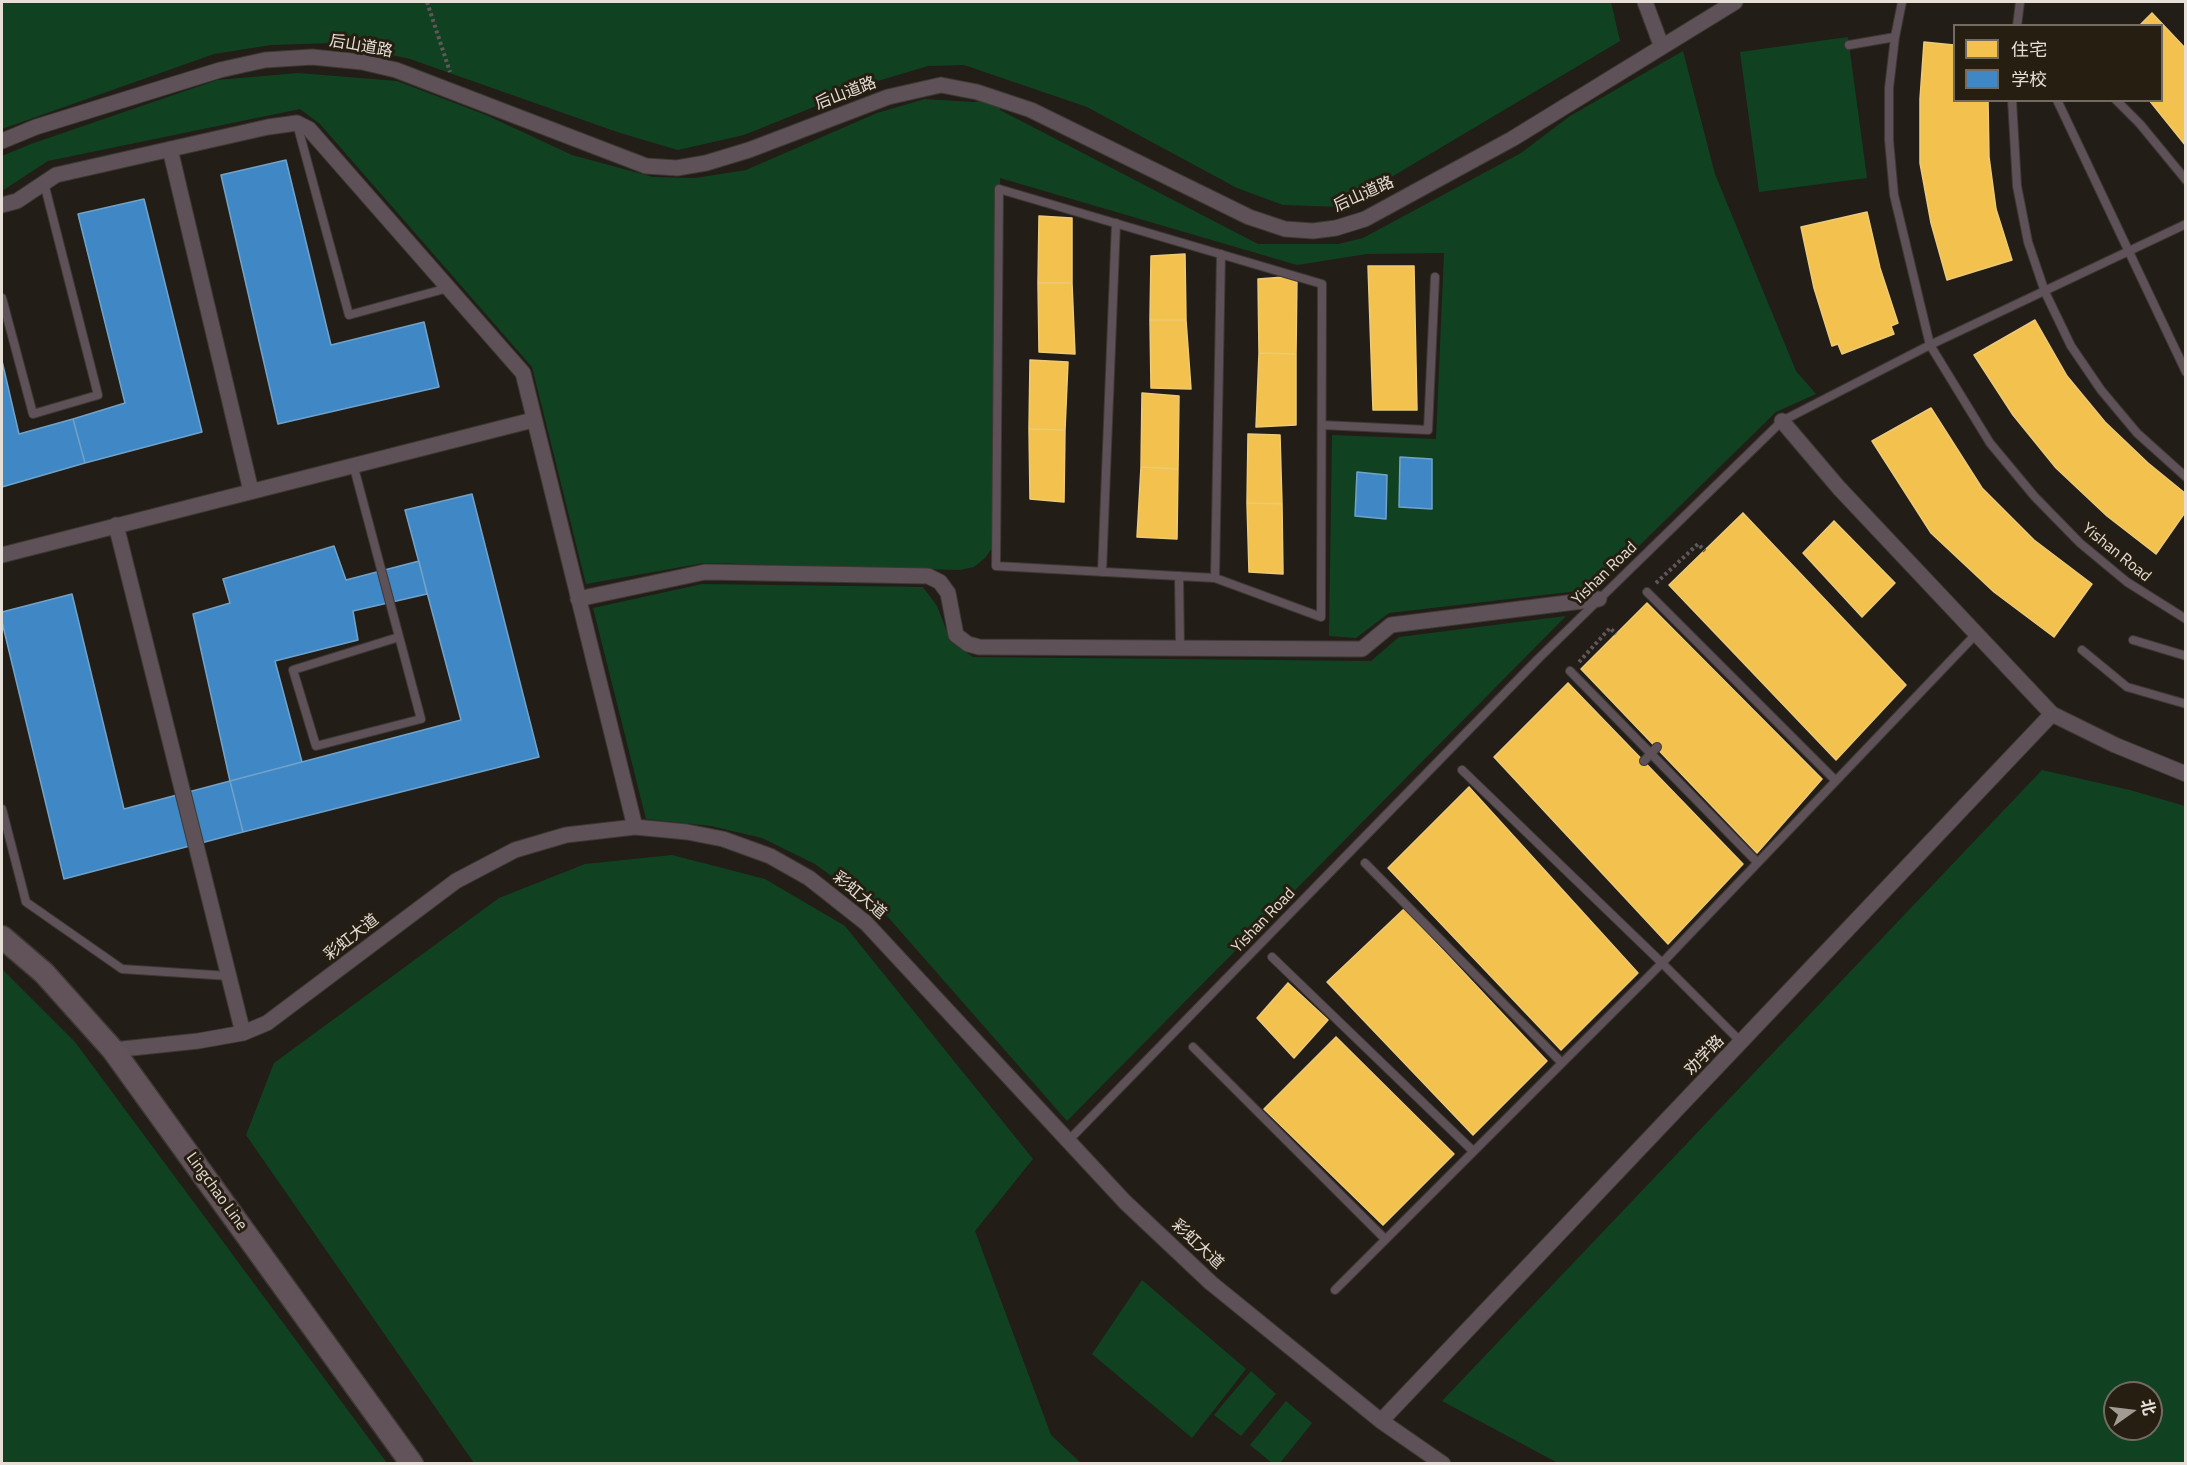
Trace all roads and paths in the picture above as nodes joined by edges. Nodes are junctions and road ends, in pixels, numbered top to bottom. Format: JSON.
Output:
{"nodes":[{"id":1,"x":427,"y":2,"type":"edge"},
{"id":2,"x":1645,"y":2,"type":"edge"},
{"id":3,"x":1735,"y":2,"type":"edge"},
{"id":4,"x":1902,"y":2,"type":"edge"},
{"id":5,"x":2020,"y":2,"type":"edge"},
{"id":6,"x":2018,"y":24,"type":"edge"},
{"id":7,"x":1895,"y":37,"type":"junction"},
{"id":8,"x":1661,"y":45,"type":"junction"},
{"id":9,"x":1849,"y":45,"type":"dead end"},
{"id":10,"x":457,"y":93,"type":"junction"},
{"id":11,"x":2012,"y":102,"type":"edge"},
{"id":12,"x":2059,"y":102,"type":"edge"},
{"id":13,"x":2118,"y":102,"type":"edge"},
{"id":14,"x":297,"y":123,"type":"junction"},
{"id":15,"x":2,"y":141,"type":"edge"},
{"id":16,"x":170,"y":149,"type":"junction"},
{"id":17,"x":2186,"y":180,"type":"edge"},
{"id":18,"x":44,"y":183,"type":"junction"},
{"id":19,"x":2,"y":205,"type":"edge"},
{"id":20,"x":1116,"y":223,"type":"junction"},
{"id":21,"x":2186,"y":224,"type":"edge"},
{"id":22,"x":2129,"y":251,"type":"junction"},
{"id":23,"x":1221,"y":254,"type":"junction"},
{"id":24,"x":1435,"y":277,"type":"dead end"},
{"id":25,"x":449,"y":288,"type":"junction"},
{"id":26,"x":2045,"y":292,"type":"junction"},
{"id":27,"x":2,"y":298,"type":"edge"},
{"id":28,"x":1930,"y":345,"type":"junction"},
{"id":29,"x":2186,"y":372,"type":"edge"},
{"id":30,"x":533,"y":420,"type":"junction"},
{"id":31,"x":1782,"y":421,"type":"junction"},
{"id":32,"x":1322,"y":425,"type":"junction"},
{"id":33,"x":353,"y":464,"type":"junction"},
{"id":34,"x":2186,"y":477,"type":"edge"},
{"id":35,"x":251,"y":490,"type":"junction"},
{"id":36,"x":116,"y":525,"type":"junction"},
{"id":37,"x":1705,"y":551,"type":"dead end"},
{"id":38,"x":2,"y":555,"type":"edge"},
{"id":39,"x":1102,"y":572,"type":"junction"},
{"id":40,"x":1179,"y":576,"type":"junction"},
{"id":41,"x":1215,"y":578,"type":"junction"},
{"id":42,"x":1647,"y":592,"type":"joint"},
{"id":43,"x":578,"y":599,"type":"junction"},
{"id":44,"x":1599,"y":599,"type":"junction"},
{"id":45,"x":2186,"y":619,"type":"edge"},
{"id":46,"x":1977,"y":633,"type":"junction"},
{"id":47,"x":1616,"y":634,"type":"dead end"},
{"id":48,"x":399,"y":638,"type":"junction"},
{"id":49,"x":2133,"y":640,"type":"dead end"},
{"id":50,"x":1180,"y":648,"type":"junction"},
{"id":51,"x":2082,"y":650,"type":"dead end"},
{"id":52,"x":2186,"y":656,"type":"edge"},
{"id":53,"x":1570,"y":671,"type":"joint"},
{"id":54,"x":2186,"y":704,"type":"edge"},
{"id":55,"x":2052,"y":714,"type":"junction"},
{"id":56,"x":1654,"y":750,"type":"junction"},
{"id":57,"x":1644,"y":761,"type":"dead end"},
{"id":58,"x":1462,"y":770,"type":"dead end"},
{"id":59,"x":2186,"y":774,"type":"edge"},
{"id":60,"x":1835,"y":780,"type":"junction"},
{"id":61,"x":2,"y":809,"type":"edge"},
{"id":62,"x":635,"y":827,"type":"junction"},
{"id":63,"x":1757,"y":862,"type":"junction"},
{"id":64,"x":1365,"y":863,"type":"dead end"},
{"id":65,"x":2,"y":937,"type":"edge"},
{"id":66,"x":1272,"y":957,"type":"dead end"},
{"id":67,"x":1662,"y":963,"type":"junction"},
{"id":68,"x":229,"y":976,"type":"junction"},
{"id":69,"x":243,"y":1033,"type":"junction"},
{"id":70,"x":1743,"y":1043,"type":"junction"},
{"id":71,"x":1193,"y":1047,"type":"dead end"},
{"id":72,"x":114,"y":1050,"type":"junction"},
{"id":73,"x":1561,"y":1062,"type":"junction"},
{"id":74,"x":1068,"y":1141,"type":"junction"},
{"id":75,"x":1473,"y":1151,"type":"junction"},
{"id":76,"x":1385,"y":1239,"type":"junction"},
{"id":77,"x":1335,"y":1290,"type":"dead end"},
{"id":78,"x":1381,"y":1421,"type":"junction"},
{"id":79,"x":1433,"y":1461,"type":"edge"},
{"id":80,"x":412,"y":1464,"type":"edge"}],
"edges":[{"from":1,"to":10,"type":"path"},
{"from":2,"to":8,"type":"street"},
{"from":3,"to":8,"type":"street","name":"后山道路"},
{"from":4,"to":7,"type":"lane"},
{"from":5,"to":6,"type":"lane"},
{"from":7,"to":9,"type":"lane"},
{"from":7,"to":28,"type":"lane"},
{"from":8,"to":10,"type":"street","name":"后山道路"},
{"from":10,"to":15,"type":"street","name":"后山道路"},
{"from":11,"to":26,"type":"lane"},
{"from":12,"to":22,"type":"lane"},
{"from":13,"to":17,"type":"lane"},
{"from":14,"to":16,"type":"street"},
{"from":14,"to":25,"type":"street"},
{"from":14,"to":25,"type":"lane"},
{"from":16,"to":18,"type":"street"},
{"from":16,"to":35,"type":"street"},
{"from":18,"to":19,"type":"street"},
{"from":18,"to":27,"type":"lane"},
{"from":20,"to":23,"type":"lane"},
{"from":20,"to":39,"type":"lane"},
{"from":20,"to":39,"type":"lane"},
{"from":21,"to":22,"type":"lane"},
{"from":22,"to":26,"type":"lane"},
{"from":22,"to":29,"type":"lane"},
{"from":23,"to":32,"type":"lane"},
{"from":23,"to":41,"type":"lane"},
{"from":24,"to":32,"type":"lane"},
{"from":25,"to":30,"type":"street"},
{"from":26,"to":28,"type":"lane"},
{"from":26,"to":34,"type":"lane"},
{"from":28,"to":31,"type":"lane","name":"Yishan Road"},
{"from":28,"to":45,"type":"lane","name":"Yishan Road"},
{"from":30,"to":33,"type":"street"},
{"from":30,"to":43,"type":"street"},
{"from":31,"to":44,"type":"lane","name":"Yishan Road"},
{"from":31,"to":46,"type":"street"},
{"from":32,"to":41,"type":"lane"},
{"from":33,"to":35,"type":"street"},
{"from":33,"to":48,"type":"lane"},
{"from":35,"to":36,"type":"street"},
{"from":36,"to":38,"type":"street"},
{"from":36,"to":68,"type":"street"},
{"from":37,"to":42,"type":"path"},
{"from":39,"to":40,"type":"lane"},
{"from":40,"to":41,"type":"lane"},
{"from":40,"to":50,"type":"lane"},
{"from":42,"to":60,"type":"lane"},
{"from":43,"to":50,"type":"street"},
{"from":43,"to":62,"type":"street"},
{"from":44,"to":50,"type":"street"},
{"from":44,"to":74,"type":"lane","name":"Yishan Road"},
{"from":46,"to":55,"type":"street"},
{"from":46,"to":60,"type":"lane"},
{"from":47,"to":53,"type":"path"},
{"from":48,"to":48,"type":"lane"},
{"from":49,"to":52,"type":"lane"},
{"from":51,"to":54,"type":"lane"},
{"from":53,"to":56,"type":"lane"},
{"from":55,"to":59,"type":"street"},
{"from":55,"to":70,"type":"street","name":"劝学路"},
{"from":56,"to":57,"type":"lane"},
{"from":56,"to":63,"type":"lane"},
{"from":58,"to":67,"type":"lane"},
{"from":60,"to":63,"type":"lane"},
{"from":61,"to":68,"type":"lane"},
{"from":62,"to":69,"type":"street","name":"彩虹大道"},
{"from":62,"to":74,"type":"street","name":"彩虹大道"},
{"from":63,"to":67,"type":"lane"},
{"from":64,"to":73,"type":"lane"},
{"from":65,"to":72,"type":"main road","name":"Lingchao Line"},
{"from":66,"to":75,"type":"lane"},
{"from":67,"to":70,"type":"lane"},
{"from":67,"to":73,"type":"lane"},
{"from":68,"to":69,"type":"street"},
{"from":69,"to":72,"type":"street","name":"彩虹大道"},
{"from":70,"to":78,"type":"street","name":"劝学路"},
{"from":71,"to":76,"type":"lane"},
{"from":72,"to":80,"type":"main road","name":"Lingchao Line"},
{"from":73,"to":75,"type":"lane"},
{"from":74,"to":78,"type":"street","name":"彩虹大道"},
{"from":75,"to":76,"type":"lane"},
{"from":76,"to":77,"type":"lane"},
{"from":78,"to":79,"type":"street","name":"彩虹大道"}]}
